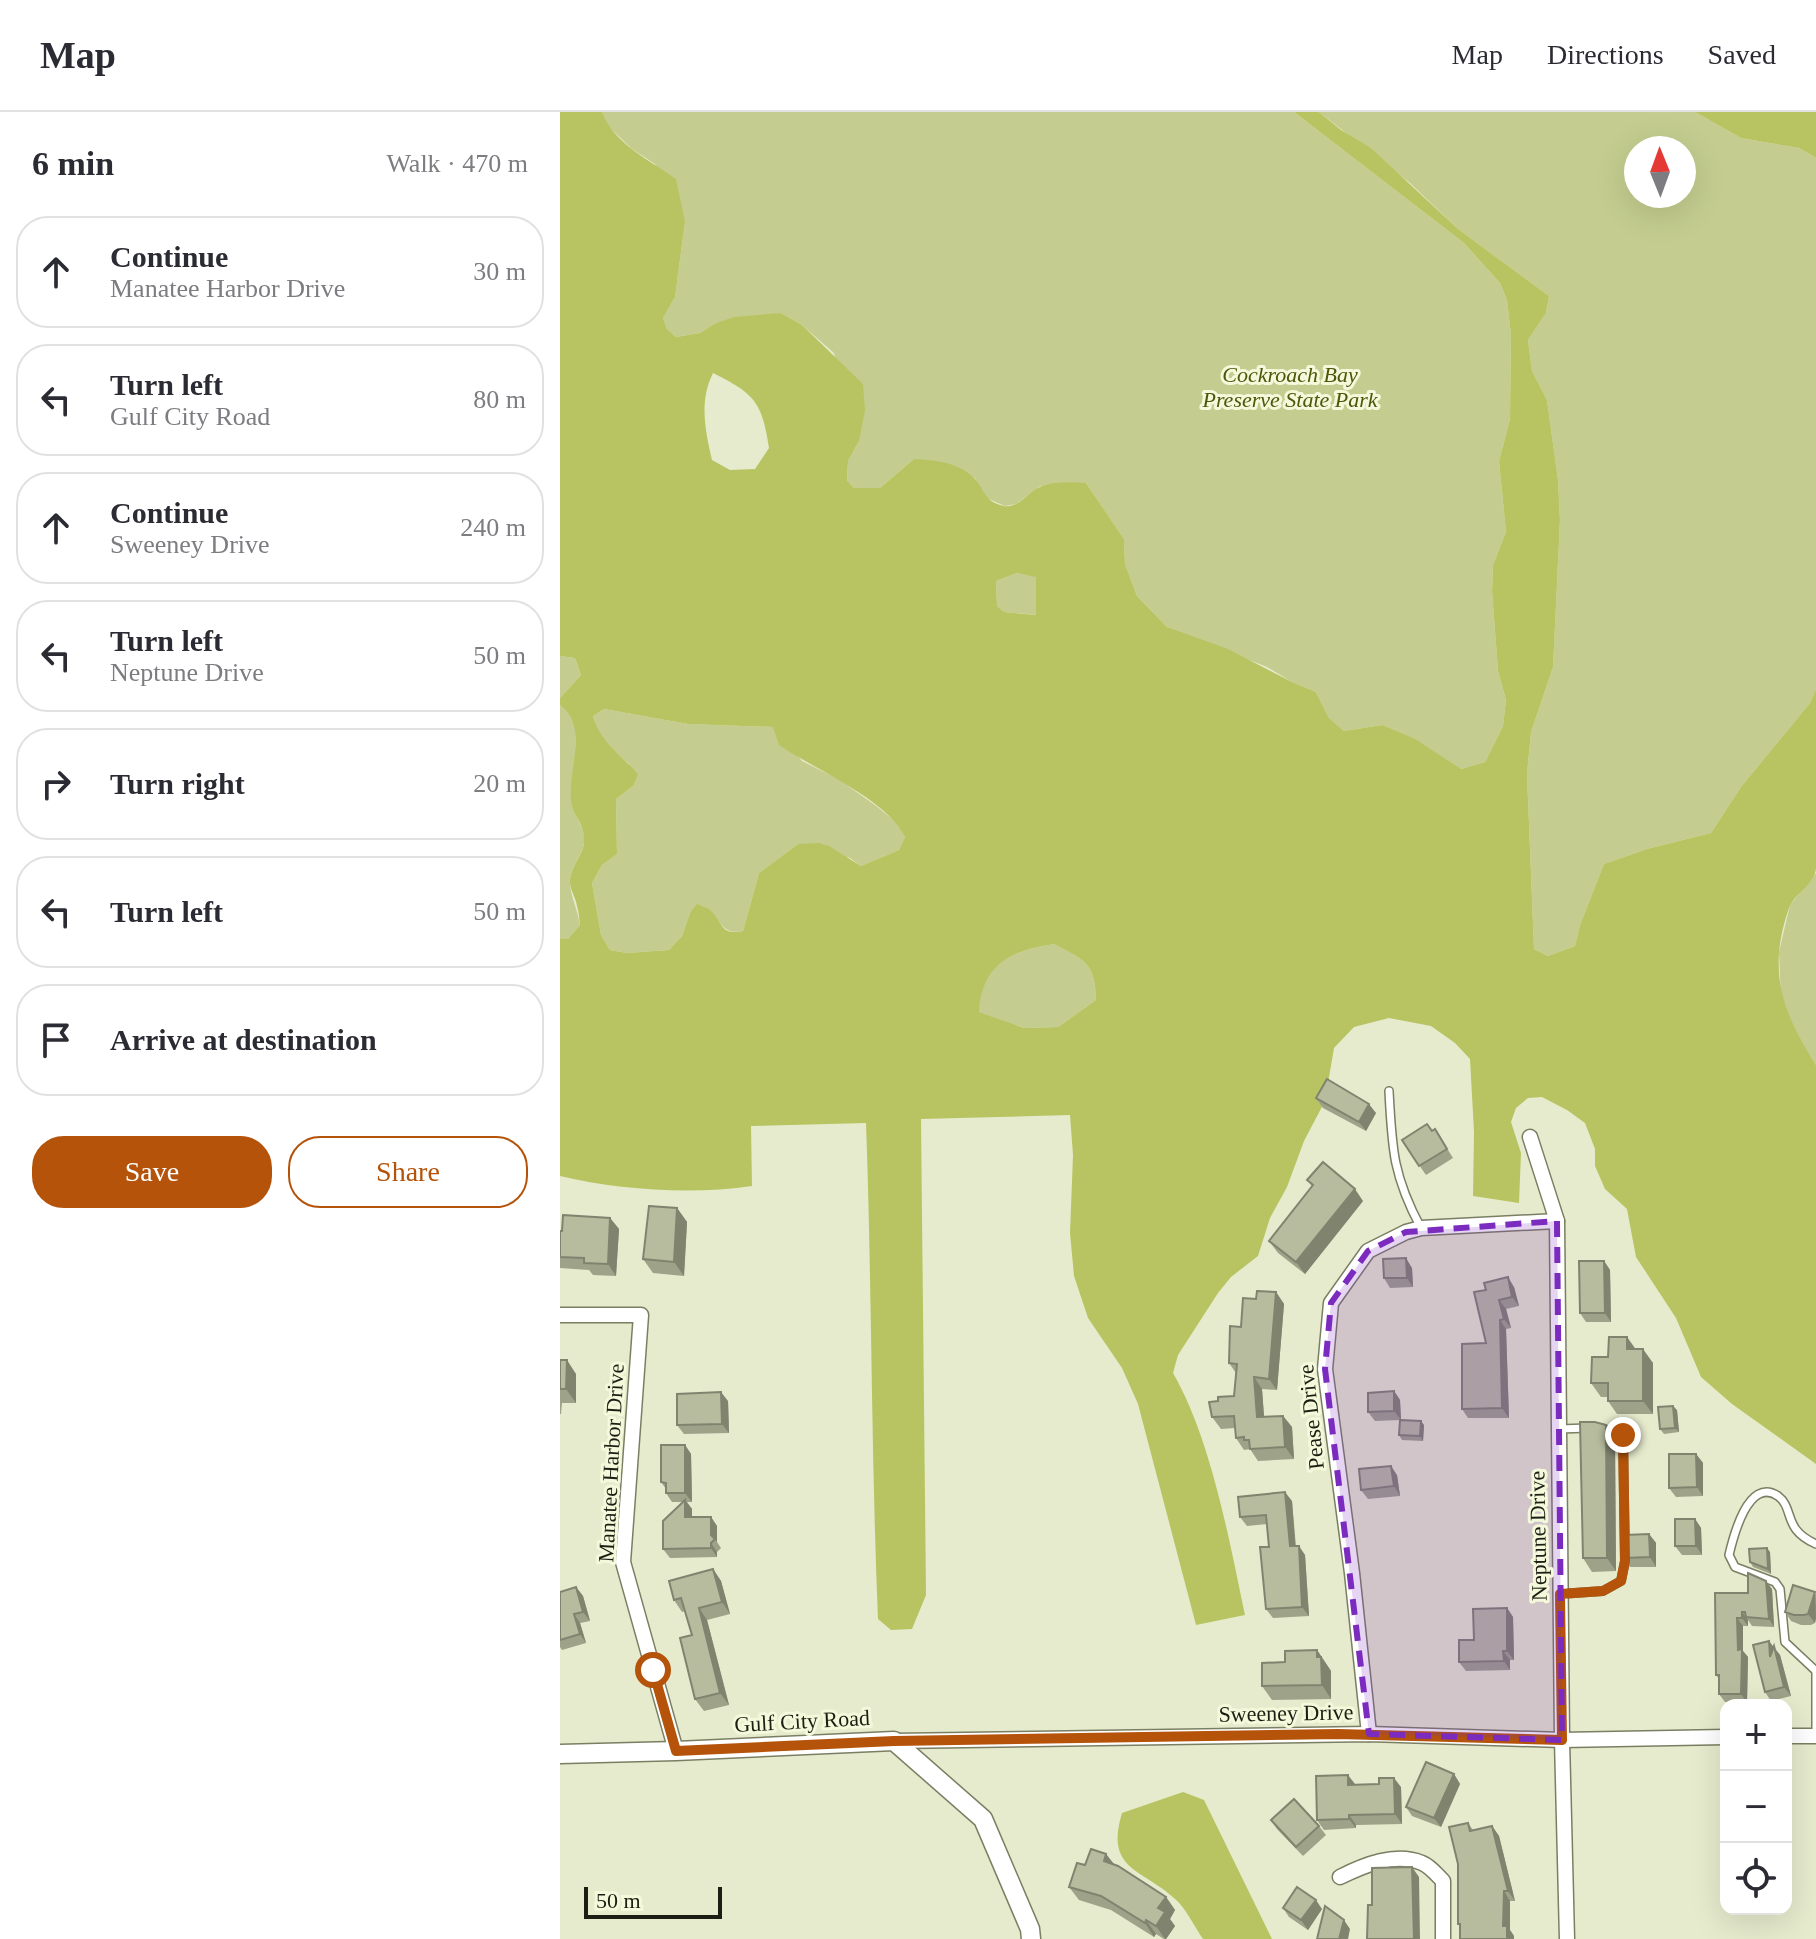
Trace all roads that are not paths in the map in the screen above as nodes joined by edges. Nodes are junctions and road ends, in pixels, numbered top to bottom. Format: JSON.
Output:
{"nodes":[{"id":1,"x":1389,"y":1091,"type":"dead end"},
{"id":2,"x":1530,"y":1137,"type":"dead end"},
{"id":3,"x":1557,"y":1221,"type":"junction"},
{"id":4,"x":1421,"y":1228,"type":"junction"},
{"id":5,"x":560,"y":1315,"type":"edge"},
{"id":6,"x":1559,"y":1429,"type":"junction"},
{"id":7,"x":1816,"y":1544,"type":"edge"},
{"id":8,"x":1560,"y":1594,"type":"junction"},
{"id":9,"x":1816,"y":1672,"type":"edge"},
{"id":10,"x":1816,"y":1729,"type":"edge"},
{"id":11,"x":1369,"y":1734,"type":"junction"},
{"id":12,"x":1792,"y":1736,"type":"edge"},
{"id":13,"x":1816,"y":1736,"type":"edge"},
{"id":14,"x":1720,"y":1737,"type":"edge"},
{"id":15,"x":1562,"y":1740,"type":"junction"},
{"id":16,"x":894,"y":1741,"type":"junction"},
{"id":17,"x":676,"y":1751,"type":"junction"},
{"id":18,"x":560,"y":1754,"type":"edge"},
{"id":19,"x":1340,"y":1877,"type":"dead end"},
{"id":20,"x":1031,"y":1939,"type":"edge"},
{"id":21,"x":1443,"y":1939,"type":"edge"},
{"id":22,"x":1567,"y":1939,"type":"edge"}],
"edges":[{"from":1,"to":4,"type":"lane"},
{"from":2,"to":3,"type":"street","name":"Neptune Drive"},
{"from":3,"to":4,"type":"street","name":"Pease Drive"},
{"from":3,"to":6,"type":"street","name":"Neptune Drive"},
{"from":4,"to":11,"type":"street","name":"Pease Drive"},
{"from":5,"to":17,"type":"street","name":"Manatee Harbor Drive"},
{"from":6,"to":8,"type":"street","name":"Neptune Drive"},
{"from":6,"to":8,"type":"lane"},
{"from":7,"to":9,"type":"lane"},
{"from":8,"to":15,"type":"street","name":"Neptune Drive"},
{"from":9,"to":10,"type":"lane"},
{"from":11,"to":15,"type":"street","name":"Sweeney Drive"},
{"from":11,"to":16,"type":"street","name":"Sweeney Drive"},
{"from":12,"to":13,"type":"street"},
{"from":14,"to":15,"type":"street","name":"Sweeney Drive"},
{"from":15,"to":22,"type":"street","name":"Neptune Drive"},
{"from":16,"to":17,"type":"street","name":"Gulf City Road"},
{"from":16,"to":20,"type":"street","name":"Gulf City Road"},
{"from":17,"to":18,"type":"street","name":"Gulf City Road"},
{"from":19,"to":21,"type":"street"}]}
